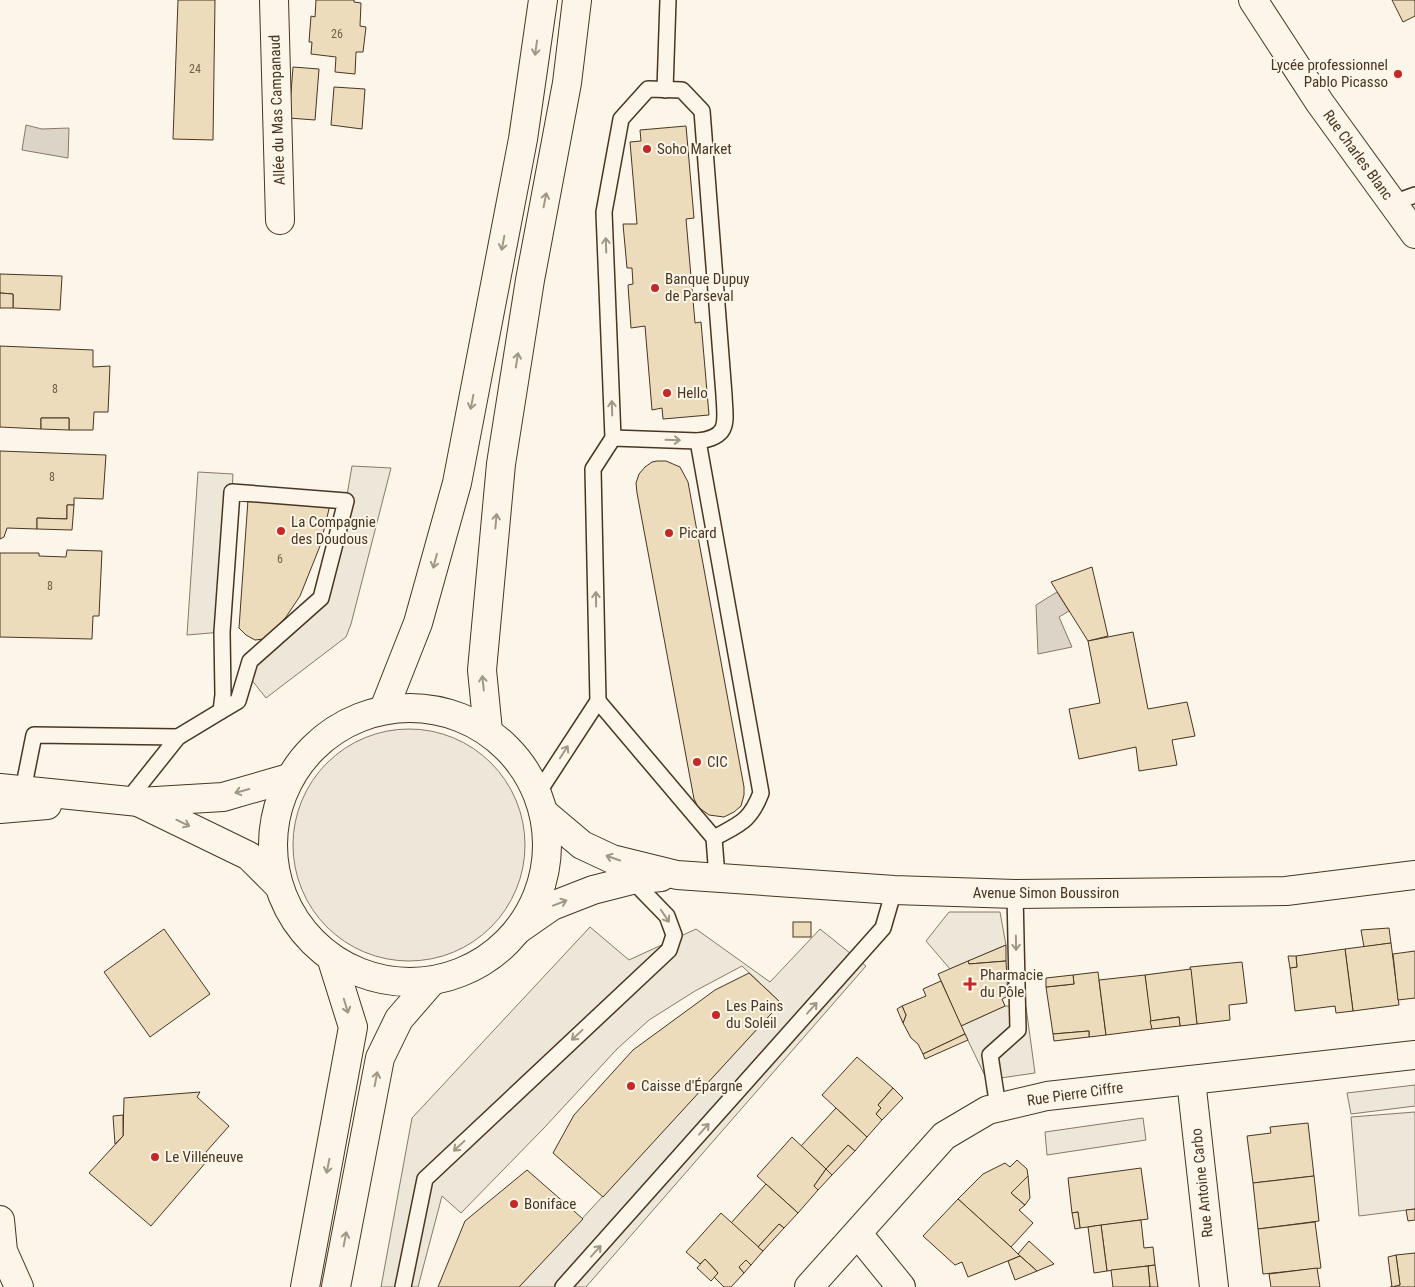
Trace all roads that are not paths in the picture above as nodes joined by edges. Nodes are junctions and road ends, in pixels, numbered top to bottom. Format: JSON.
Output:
{"nodes":[{"id":1,"x":274,"y":0,"type":"edge"},
{"id":2,"x":543,"y":0,"type":"edge"},
{"id":3,"x":577,"y":0,"type":"edge"},
{"id":4,"x":668,"y":0,"type":"edge"},
{"id":5,"x":1253,"y":0,"type":"edge"},
{"id":6,"x":665,"y":90,"type":"junction"},
{"id":7,"x":1404,"y":199,"type":"edge"},
{"id":8,"x":280,"y":220,"type":"dead end"},
{"id":9,"x":1415,"y":234,"type":"edge"},
{"id":10,"x":613,"y":438,"type":"junction"},
{"id":11,"x":698,"y":441,"type":"junction"},
{"id":12,"x":598,"y":701,"type":"junction"},
{"id":13,"x":384,"y":709,"type":"junction"},
{"id":14,"x":221,"y":711,"type":"junction"},
{"id":15,"x":488,"y":731,"type":"junction"},
{"id":16,"x":178,"y":737,"type":"junction"},
{"id":17,"x":289,"y":778,"type":"junction"},
{"id":18,"x":12,"y":789,"type":"edge"},
{"id":19,"x":123,"y":801,"type":"junction"},
{"id":20,"x":541,"y":803,"type":"junction"},
{"id":21,"x":0,"y":809,"type":"edge"},
{"id":22,"x":714,"y":838,"type":"junction"},
{"id":23,"x":677,"y":875,"type":"junction"},
{"id":24,"x":1415,"y":875,"type":"edge"},
{"id":25,"x":717,"y":878,"type":"junction"},
{"id":26,"x":632,"y":880,"type":"junction"},
{"id":27,"x":277,"y":884,"type":"junction"},
{"id":28,"x":894,"y":890,"type":"junction"},
{"id":29,"x":1015,"y":894,"type":"junction"},
{"id":30,"x":519,"y":929,"type":"junction"},
{"id":31,"x":332,"y":960,"type":"junction"},
{"id":32,"x":432,"y":982,"type":"junction"},
{"id":33,"x":1415,"y":1055,"type":"edge"},
{"id":34,"x":1191,"y":1080,"type":"junction"},
{"id":35,"x":998,"y":1108,"type":"junction"},
{"id":36,"x":0,"y":1220,"type":"edge"},
{"id":37,"x":858,"y":1234,"type":"junction"},
{"id":38,"x":19,"y":1287,"type":"edge"},
{"id":39,"x":305,"y":1287,"type":"edge"},
{"id":40,"x":336,"y":1287,"type":"edge"},
{"id":41,"x":403,"y":1287,"type":"edge"},
{"id":42,"x":563,"y":1287,"type":"edge"},
{"id":43,"x":809,"y":1287,"type":"edge"},
{"id":44,"x":901,"y":1287,"type":"edge"},
{"id":45,"x":1214,"y":1287,"type":"edge"}],
"edges":[{"from":1,"to":8,"type":"street","name":"Allée du Mas Campanaud"},
{"from":2,"to":13,"type":"street","one_way":true},
{"from":15,"to":3,"type":"street","one_way":true},
{"from":4,"to":6,"type":"lane"},
{"from":5,"to":7,"type":"street","name":"Rue Charles Blanc"},
{"from":10,"to":6,"type":"lane","one_way":true},
{"from":6,"to":11,"type":"lane"},
{"from":7,"to":9,"type":"street","name":"Rue Charles Blanc"},
{"from":10,"to":11,"type":"lane","one_way":true},
{"from":12,"to":10,"type":"lane","one_way":true},
{"from":11,"to":22,"type":"lane"},
{"from":20,"to":12,"type":"lane","one_way":true},
{"from":12,"to":22,"type":"lane"},
{"from":13,"to":15,"type":"street"},
{"from":13,"to":17,"type":"street"},
{"from":14,"to":14,"type":"lane"},
{"from":14,"to":16,"type":"lane"},
{"from":15,"to":20,"type":"street"},
{"from":16,"to":18,"type":"lane"},
{"from":16,"to":19,"type":"lane"},
{"from":17,"to":19,"type":"street","one_way":true},
{"from":17,"to":27,"type":"street"},
{"from":18,"to":19,"type":"street"},
{"from":19,"to":21,"type":"street"},
{"from":19,"to":27,"type":"street","one_way":true},
{"from":23,"to":20,"type":"street","one_way":true},
{"from":20,"to":30,"type":"street"},
{"from":22,"to":25,"type":"lane"},
{"from":23,"to":25,"type":"street","name":"Avenue Simon Boussiron"},
{"from":23,"to":26,"type":"street"},
{"from":24,"to":29,"type":"street","name":"Avenue Simon Boussiron"},
{"from":25,"to":28,"type":"street","name":"Avenue Simon Boussiron"},
{"from":30,"to":26,"type":"street","one_way":true},
{"from":26,"to":41,"type":"lane","one_way":true},
{"from":27,"to":31,"type":"street"},
{"from":28,"to":29,"type":"street","name":"Avenue Simon Boussiron"},
{"from":42,"to":28,"type":"lane","one_way":true},
{"from":29,"to":35,"type":"lane","one_way":true},
{"from":30,"to":32,"type":"street"},
{"from":31,"to":32,"type":"street"},
{"from":31,"to":39,"type":"street","one_way":true},
{"from":40,"to":32,"type":"street","one_way":true},
{"from":33,"to":34,"type":"street","name":"Rue Pierre Ciffre"},
{"from":34,"to":35,"type":"street","name":"Rue Pierre Ciffre"},
{"from":34,"to":45,"type":"street","name":"Rue Antoine Carbo"},
{"from":35,"to":37,"type":"street","name":"Rue Pierre Ciffre"},
{"from":36,"to":38,"type":"street"},
{"from":37,"to":43,"type":"street","name":"Rue Pierre Ciffre"},
{"from":37,"to":44,"type":"street"}]}
